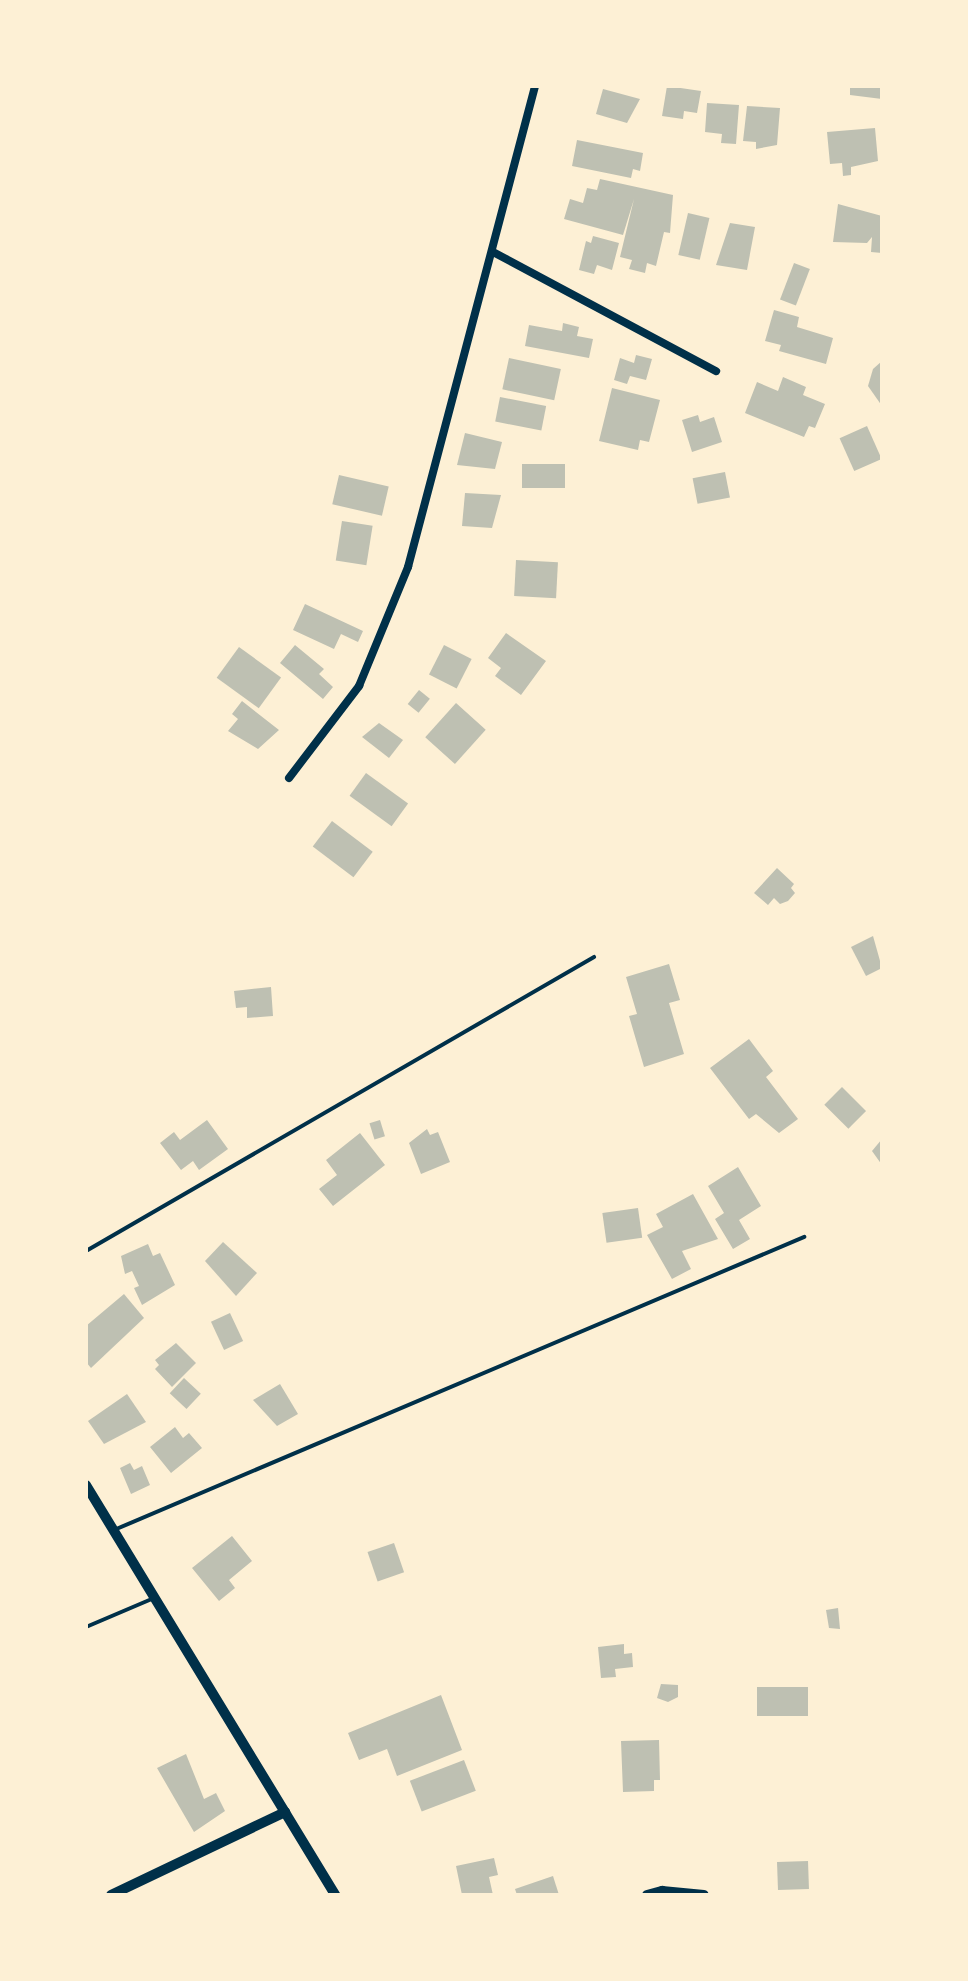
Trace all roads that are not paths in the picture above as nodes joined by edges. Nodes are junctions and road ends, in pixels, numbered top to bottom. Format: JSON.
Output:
{"nodes":[{"id":1,"x":535,"y":86,"type":"edge"},
{"id":2,"x":493,"y":252,"type":"junction"},
{"id":3,"x":716,"y":371,"type":"dead end"},
{"id":4,"x":289,"y":778,"type":"dead end"},
{"id":5,"x":594,"y":957,"type":"dead end"},
{"id":6,"x":804,"y":1237,"type":"dead end"},
{"id":7,"x":86,"y":1251,"type":"edge"},
{"id":8,"x":86,"y":1485,"type":"edge"},
{"id":9,"x":113,"y":1530,"type":"junction"},
{"id":10,"x":154,"y":1598,"type":"junction"},
{"id":11,"x":86,"y":1627,"type":"edge"},
{"id":12,"x":285,"y":1812,"type":"junction"},
{"id":13,"x":111,"y":1895,"type":"edge"},
{"id":14,"x":335,"y":1895,"type":"edge"},
{"id":15,"x":647,"y":1895,"type":"edge"},
{"id":16,"x":704,"y":1895,"type":"edge"}],
"edges":[{"from":1,"to":2,"type":"street"},
{"from":2,"to":3,"type":"street"},
{"from":2,"to":4,"type":"street"},
{"from":5,"to":7,"type":"lane"},
{"from":6,"to":9,"type":"lane"},
{"from":8,"to":9,"type":"street"},
{"from":9,"to":10,"type":"street"},
{"from":10,"to":11,"type":"lane"},
{"from":10,"to":12,"type":"street"},
{"from":12,"to":13,"type":"street"},
{"from":12,"to":14,"type":"street"},
{"from":15,"to":16,"type":"street"}]}
